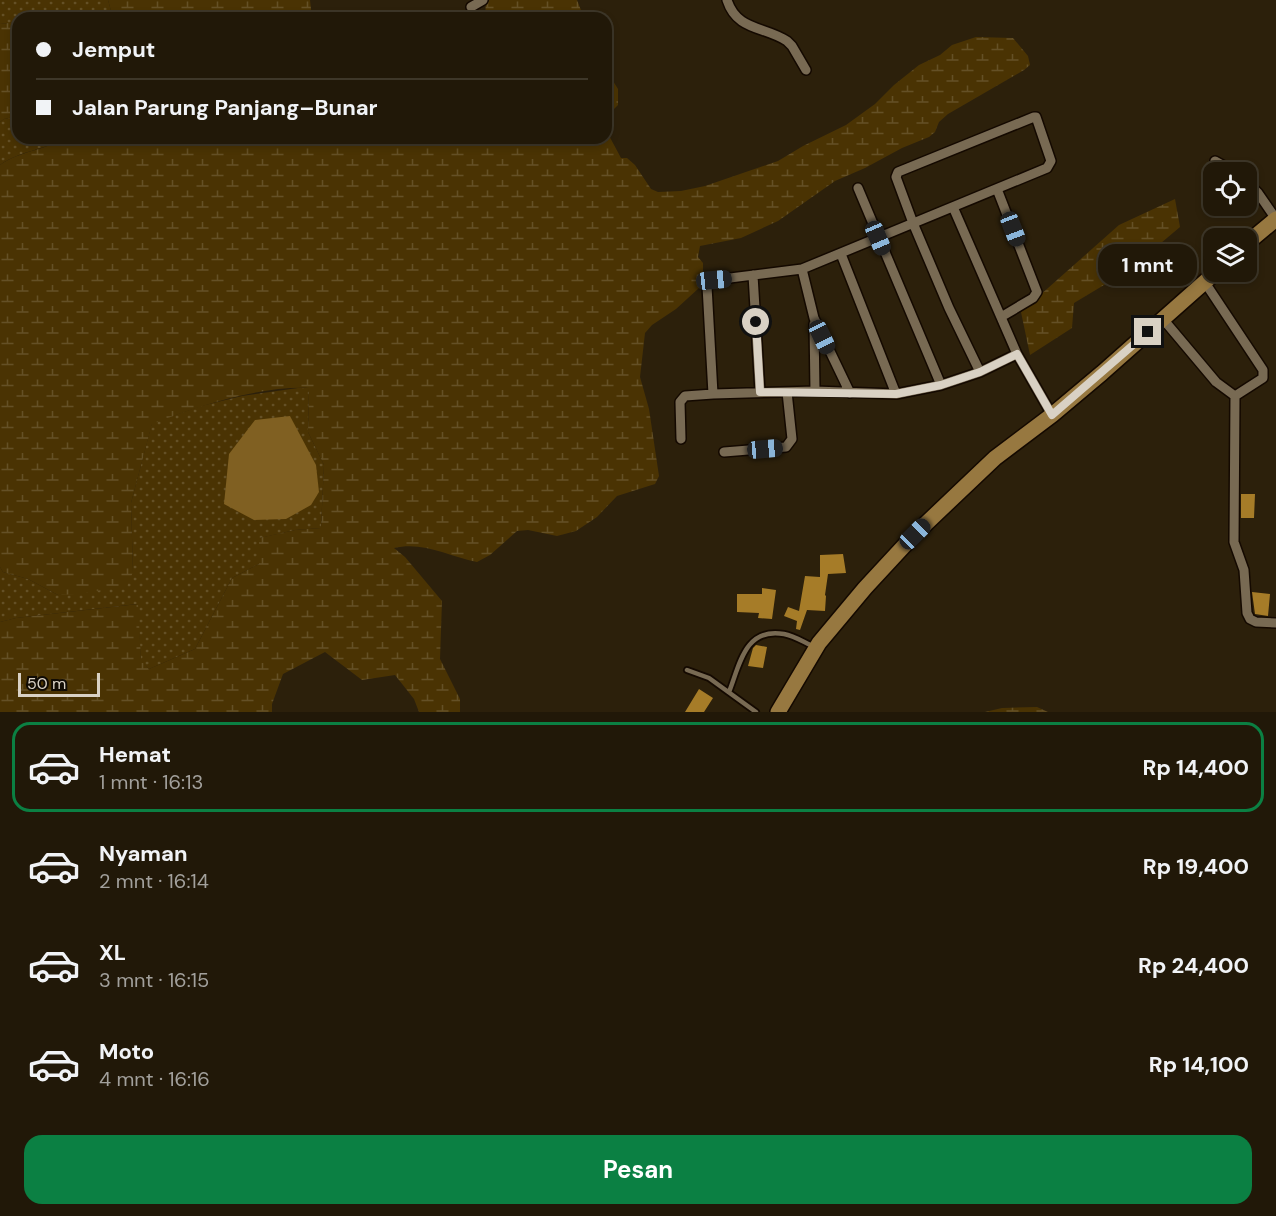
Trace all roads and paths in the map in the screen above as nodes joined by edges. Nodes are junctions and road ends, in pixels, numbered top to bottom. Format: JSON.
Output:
{"nodes":[{"id":1,"x":483,"y":0,"type":"edge"},
{"id":2,"x":728,"y":0,"type":"edge"},
{"id":3,"x":471,"y":7,"type":"dead end"},
{"id":4,"x":806,"y":70,"type":"dead end"},
{"id":5,"x":858,"y":188,"type":"dead end"},
{"id":6,"x":998,"y":189,"type":"junction"},
{"id":7,"x":1257,"y":192,"type":"edge"},
{"id":8,"x":953,"y":207,"type":"junction"},
{"id":9,"x":1276,"y":219,"type":"edge"},
{"id":10,"x":913,"y":223,"type":"junction"},
{"id":11,"x":1257,"y":235,"type":"edge"},
{"id":12,"x":878,"y":238,"type":"junction"},
{"id":13,"x":841,"y":254,"type":"junction"},
{"id":14,"x":802,"y":269,"type":"junction"},
{"id":15,"x":753,"y":275,"type":"junction"},
{"id":16,"x":1203,"y":282,"type":"edge"},
{"id":17,"x":1213,"y":282,"type":"edge"},
{"id":18,"x":1001,"y":317,"type":"junction"},
{"id":19,"x":814,"y":318,"type":"junction"},
{"id":20,"x":1163,"y":318,"type":"junction"},
{"id":21,"x":1017,"y":354,"type":"junction"},
{"id":22,"x":980,"y":372,"type":"junction"},
{"id":23,"x":941,"y":385,"type":"junction"},
{"id":24,"x":815,"y":391,"type":"junction"},
{"id":25,"x":760,"y":392,"type":"junction"},
{"id":26,"x":787,"y":392,"type":"junction"},
{"id":27,"x":850,"y":393,"type":"junction"},
{"id":28,"x":713,"y":394,"type":"junction"},
{"id":29,"x":896,"y":394,"type":"junction"},
{"id":30,"x":1235,"y":396,"type":"junction"},
{"id":31,"x":1052,"y":415,"type":"junction"},
{"id":32,"x":681,"y":439,"type":"dead end"},
{"id":33,"x":724,"y":452,"type":"dead end"},
{"id":34,"x":1276,"y":623,"type":"edge"},
{"id":35,"x":816,"y":648,"type":"junction"},
{"id":36,"x":687,"y":670,"type":"dead end"},
{"id":37,"x":729,"y":692,"type":"junction"},
{"id":38,"x":756,"y":712,"type":"edge"},
{"id":39,"x":778,"y":712,"type":"edge"}],
"edges":[{"from":1,"to":3,"type":"street"},
{"from":2,"to":4,"type":"street"},
{"from":5,"to":12,"type":"street"},
{"from":6,"to":8,"type":"street"},
{"from":6,"to":10,"type":"street"},
{"from":6,"to":18,"type":"street"},
{"from":7,"to":9,"type":"street"},
{"from":8,"to":10,"type":"street"},
{"from":8,"to":18,"type":"street"},
{"from":9,"to":11,"type":"main road"},
{"from":10,"to":12,"type":"street"},
{"from":10,"to":22,"type":"street"},
{"from":12,"to":13,"type":"street"},
{"from":12,"to":23,"type":"street"},
{"from":13,"to":14,"type":"street"},
{"from":13,"to":29,"type":"street"},
{"from":14,"to":15,"type":"street"},
{"from":14,"to":19,"type":"street"},
{"from":15,"to":25,"type":"street"},
{"from":15,"to":28,"type":"street"},
{"from":16,"to":20,"type":"main road"},
{"from":17,"to":30,"type":"street"},
{"from":18,"to":21,"type":"street"},
{"from":19,"to":24,"type":"street"},
{"from":19,"to":27,"type":"street"},
{"from":20,"to":30,"type":"street"},
{"from":20,"to":31,"type":"main road"},
{"from":21,"to":22,"type":"street"},
{"from":21,"to":31,"type":"street"},
{"from":22,"to":23,"type":"street"},
{"from":23,"to":29,"type":"street"},
{"from":24,"to":26,"type":"street"},
{"from":24,"to":27,"type":"street"},
{"from":25,"to":26,"type":"street"},
{"from":25,"to":28,"type":"street"},
{"from":26,"to":33,"type":"street"},
{"from":27,"to":29,"type":"street"},
{"from":28,"to":32,"type":"street"},
{"from":30,"to":34,"type":"street"},
{"from":31,"to":35,"type":"main road"},
{"from":35,"to":37,"type":"lane"},
{"from":35,"to":39,"type":"main road"},
{"from":36,"to":37,"type":"lane"},
{"from":37,"to":38,"type":"lane"}]}
